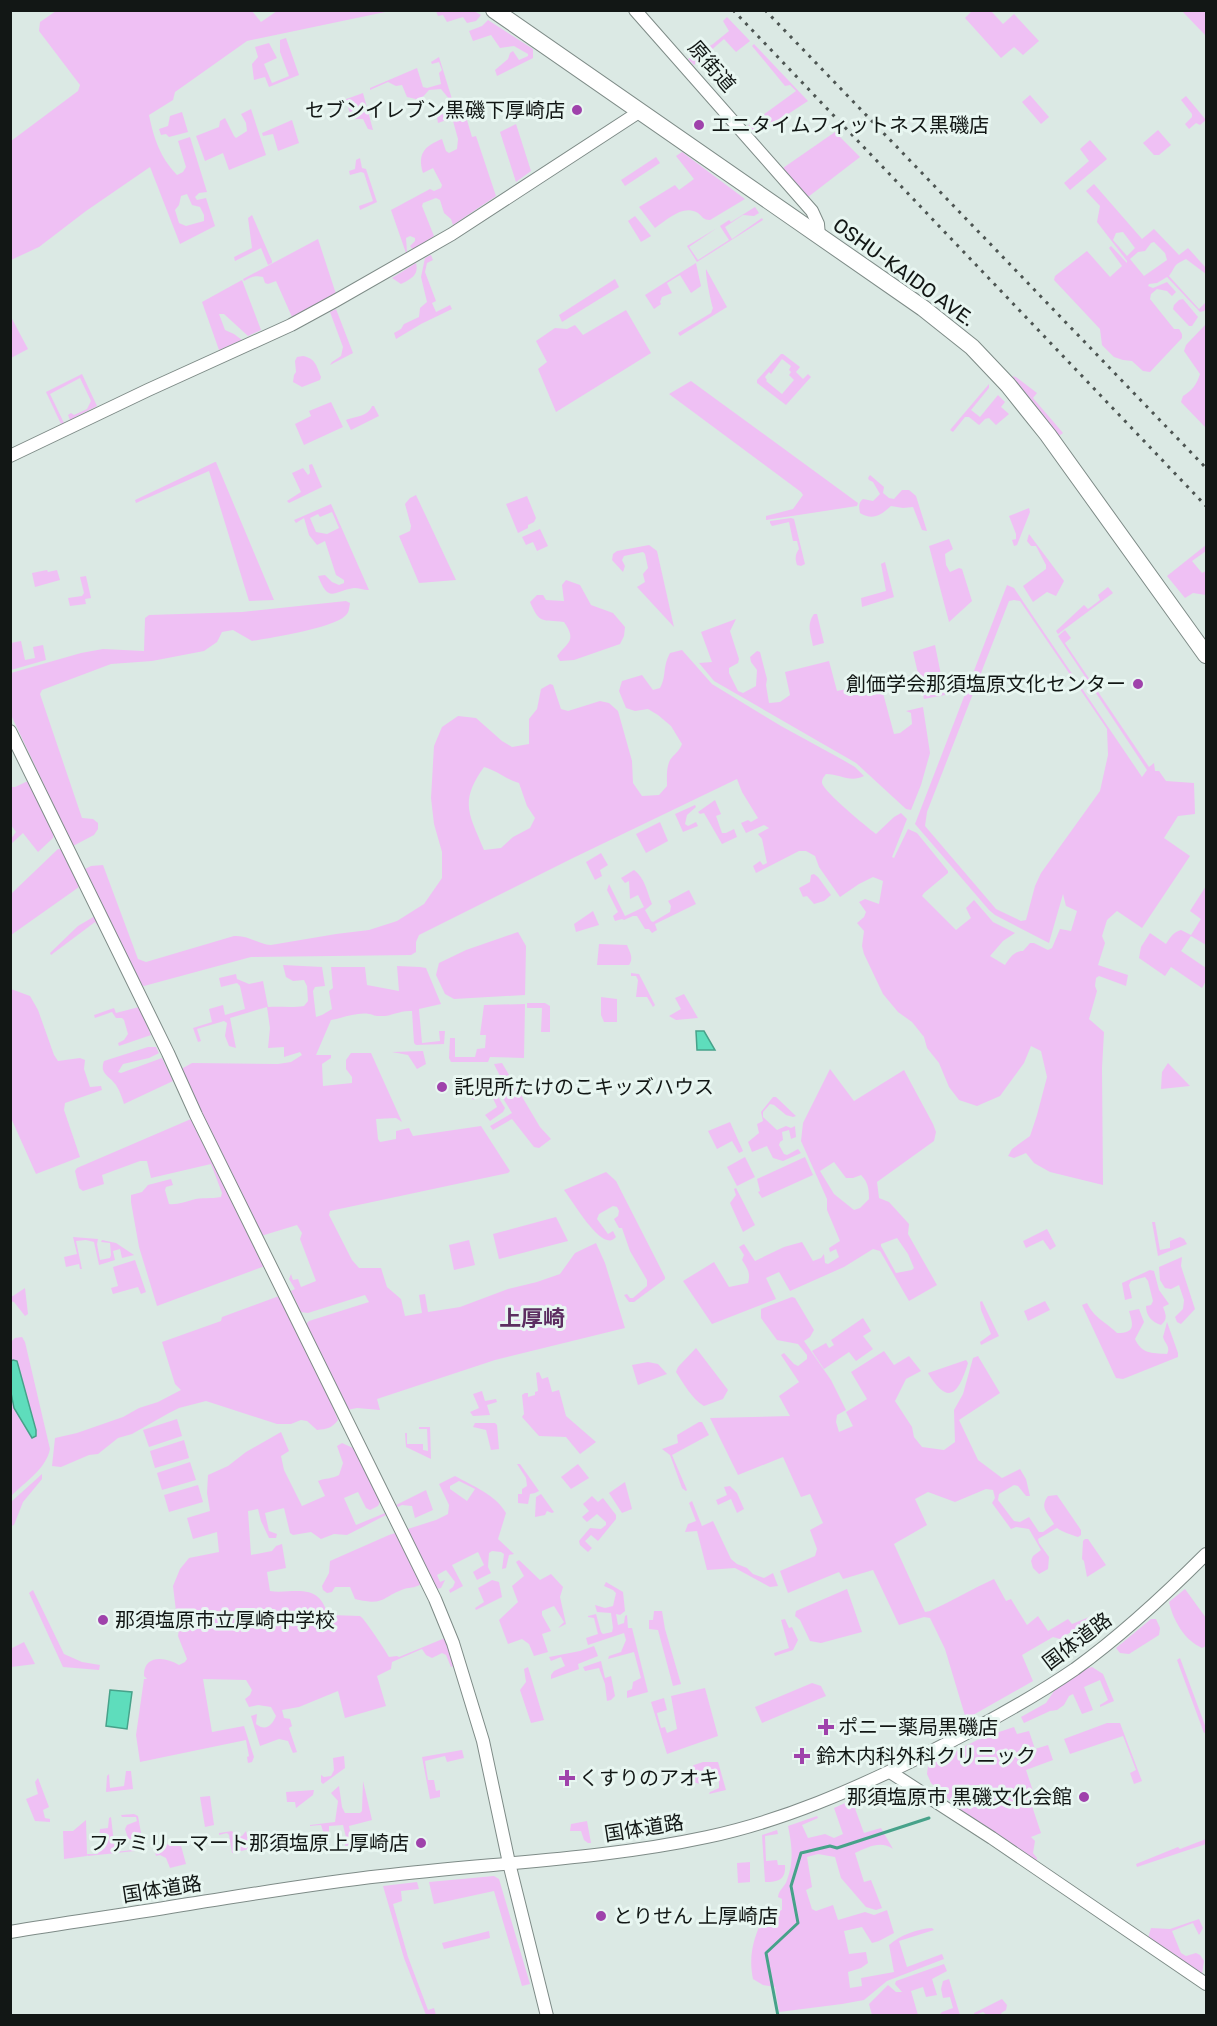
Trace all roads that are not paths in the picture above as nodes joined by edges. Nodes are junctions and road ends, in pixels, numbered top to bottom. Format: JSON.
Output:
{"nodes":[{"id":1,"x":494,"y":10,"type":"edge"},
{"id":2,"x":635,"y":10,"type":"edge"},
{"id":3,"x":639,"y":112,"type":"junction"},
{"id":4,"x":819,"y":236,"type":"junction"},
{"id":5,"x":10,"y":456,"type":"edge"},
{"id":6,"x":1206,"y":654,"type":"edge"},
{"id":7,"x":10,"y":731,"type":"edge"},
{"id":8,"x":1206,"y":1554,"type":"edge"},
{"id":9,"x":890,"y":1772,"type":"junction"},
{"id":10,"x":509,"y":1863,"type":"junction"},
{"id":11,"x":10,"y":1932,"type":"edge"},
{"id":12,"x":1206,"y":1984,"type":"edge"},
{"id":13,"x":547,"y":2016,"type":"edge"}],
"edges":[{"from":1,"to":3,"type":"main road","name":"OSHU-KAIDO AVE."},
{"from":2,"to":4,"type":"street","name":"原街道"},
{"from":3,"to":4,"type":"main road","name":"OSHU-KAIDO AVE."},
{"from":3,"to":5,"type":"street"},
{"from":4,"to":6,"type":"main road","name":"OSHU-KAIDO AVE."},
{"from":7,"to":10,"type":"street"},
{"from":8,"to":9,"type":"street","name":"国体道路"},
{"from":9,"to":10,"type":"street","name":"国体道路"},
{"from":9,"to":12,"type":"street"},
{"from":10,"to":11,"type":"street","name":"国体道路"},
{"from":10,"to":13,"type":"street"}]}
